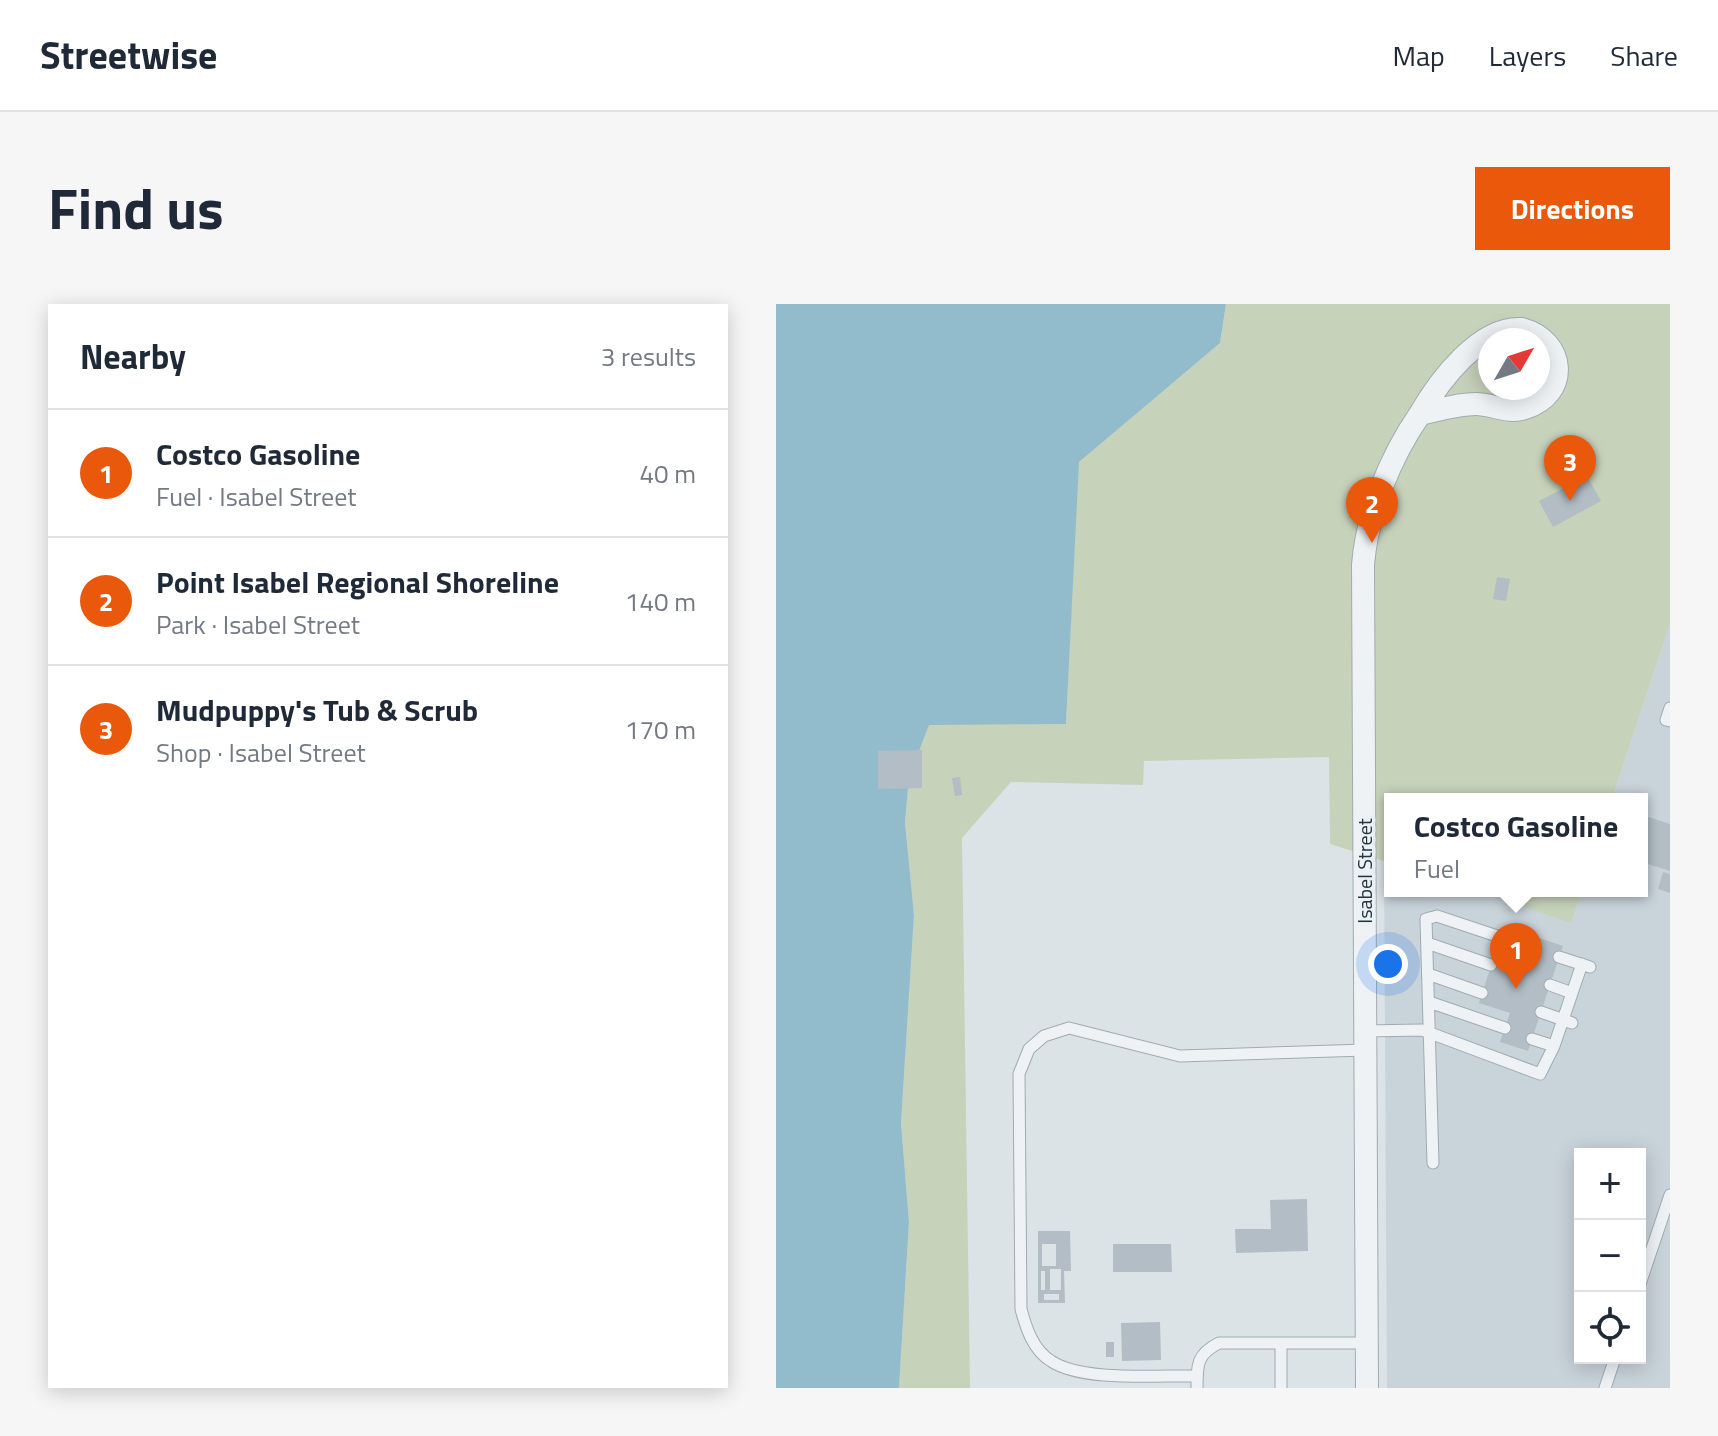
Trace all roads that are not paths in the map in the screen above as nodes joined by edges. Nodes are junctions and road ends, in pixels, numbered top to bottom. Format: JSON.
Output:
{"nodes":[{"id":1,"x":1420,"y":414,"type":"junction"},
{"id":2,"x":1670,"y":708,"type":"edge"},
{"id":3,"x":1670,"y":721,"type":"edge"},
{"id":4,"x":1500,"y":937,"type":"dead end"},
{"id":5,"x":1427,"y":943,"type":"junction"},
{"id":6,"x":1559,"y":957,"type":"dead end"},
{"id":7,"x":1491,"y":965,"type":"dead end"},
{"id":8,"x":1428,"y":974,"type":"junction"},
{"id":9,"x":1550,"y":985,"type":"dead end"},
{"id":10,"x":1482,"y":993,"type":"dead end"},
{"id":11,"x":1572,"y":993,"type":"junction"},
{"id":12,"x":1429,"y":1002,"type":"junction"},
{"id":13,"x":1541,"y":1012,"type":"dead end"},
{"id":14,"x":1568,"y":1021,"type":"junction"},
{"id":15,"x":1505,"y":1028,"type":"dead end"},
{"id":16,"x":1430,"y":1033,"type":"junction"},
{"id":17,"x":1532,"y":1039,"type":"dead end"},
{"id":18,"x":1365,"y":1041,"type":"junction"},
{"id":19,"x":1554,"y":1046,"type":"junction"},
{"id":20,"x":1433,"y":1163,"type":"dead end"},
{"id":21,"x":1670,"y":1195,"type":"edge"},
{"id":22,"x":1646,"y":1266,"type":"edge"},
{"id":23,"x":1281,"y":1343,"type":"junction"},
{"id":24,"x":1367,"y":1343,"type":"junction"},
{"id":25,"x":1613,"y":1364,"type":"edge"},
{"id":26,"x":1197,"y":1382,"type":"edge"},
{"id":27,"x":1281,"y":1388,"type":"edge"},
{"id":28,"x":1367,"y":1388,"type":"edge"},
{"id":29,"x":1605,"y":1388,"type":"edge"}],
"edges":[{"from":1,"to":1,"type":"street","name":"Isabel Street"},
{"from":1,"to":18,"type":"street","name":"Isabel Street"},
{"from":2,"to":3,"type":"lane"},
{"from":4,"to":5,"type":"lane"},
{"from":5,"to":7,"type":"lane"},
{"from":5,"to":8,"type":"lane"},
{"from":6,"to":11,"type":"lane"},
{"from":8,"to":10,"type":"lane"},
{"from":8,"to":12,"type":"lane"},
{"from":9,"to":11,"type":"lane"},
{"from":11,"to":14,"type":"lane"},
{"from":12,"to":15,"type":"lane"},
{"from":12,"to":16,"type":"lane"},
{"from":13,"to":14,"type":"lane"},
{"from":14,"to":19,"type":"lane"},
{"from":16,"to":18,"type":"lane"},
{"from":16,"to":19,"type":"lane"},
{"from":16,"to":20,"type":"lane"},
{"from":17,"to":19,"type":"lane"},
{"from":18,"to":24,"type":"street","name":"Isabel Street"},
{"from":18,"to":26,"type":"lane"},
{"from":21,"to":22,"type":"lane"},
{"from":23,"to":24,"type":"lane"},
{"from":23,"to":26,"type":"lane"},
{"from":23,"to":27,"type":"lane"},
{"from":24,"to":28,"type":"street","name":"Isabel Street"},
{"from":25,"to":29,"type":"lane"}]}
